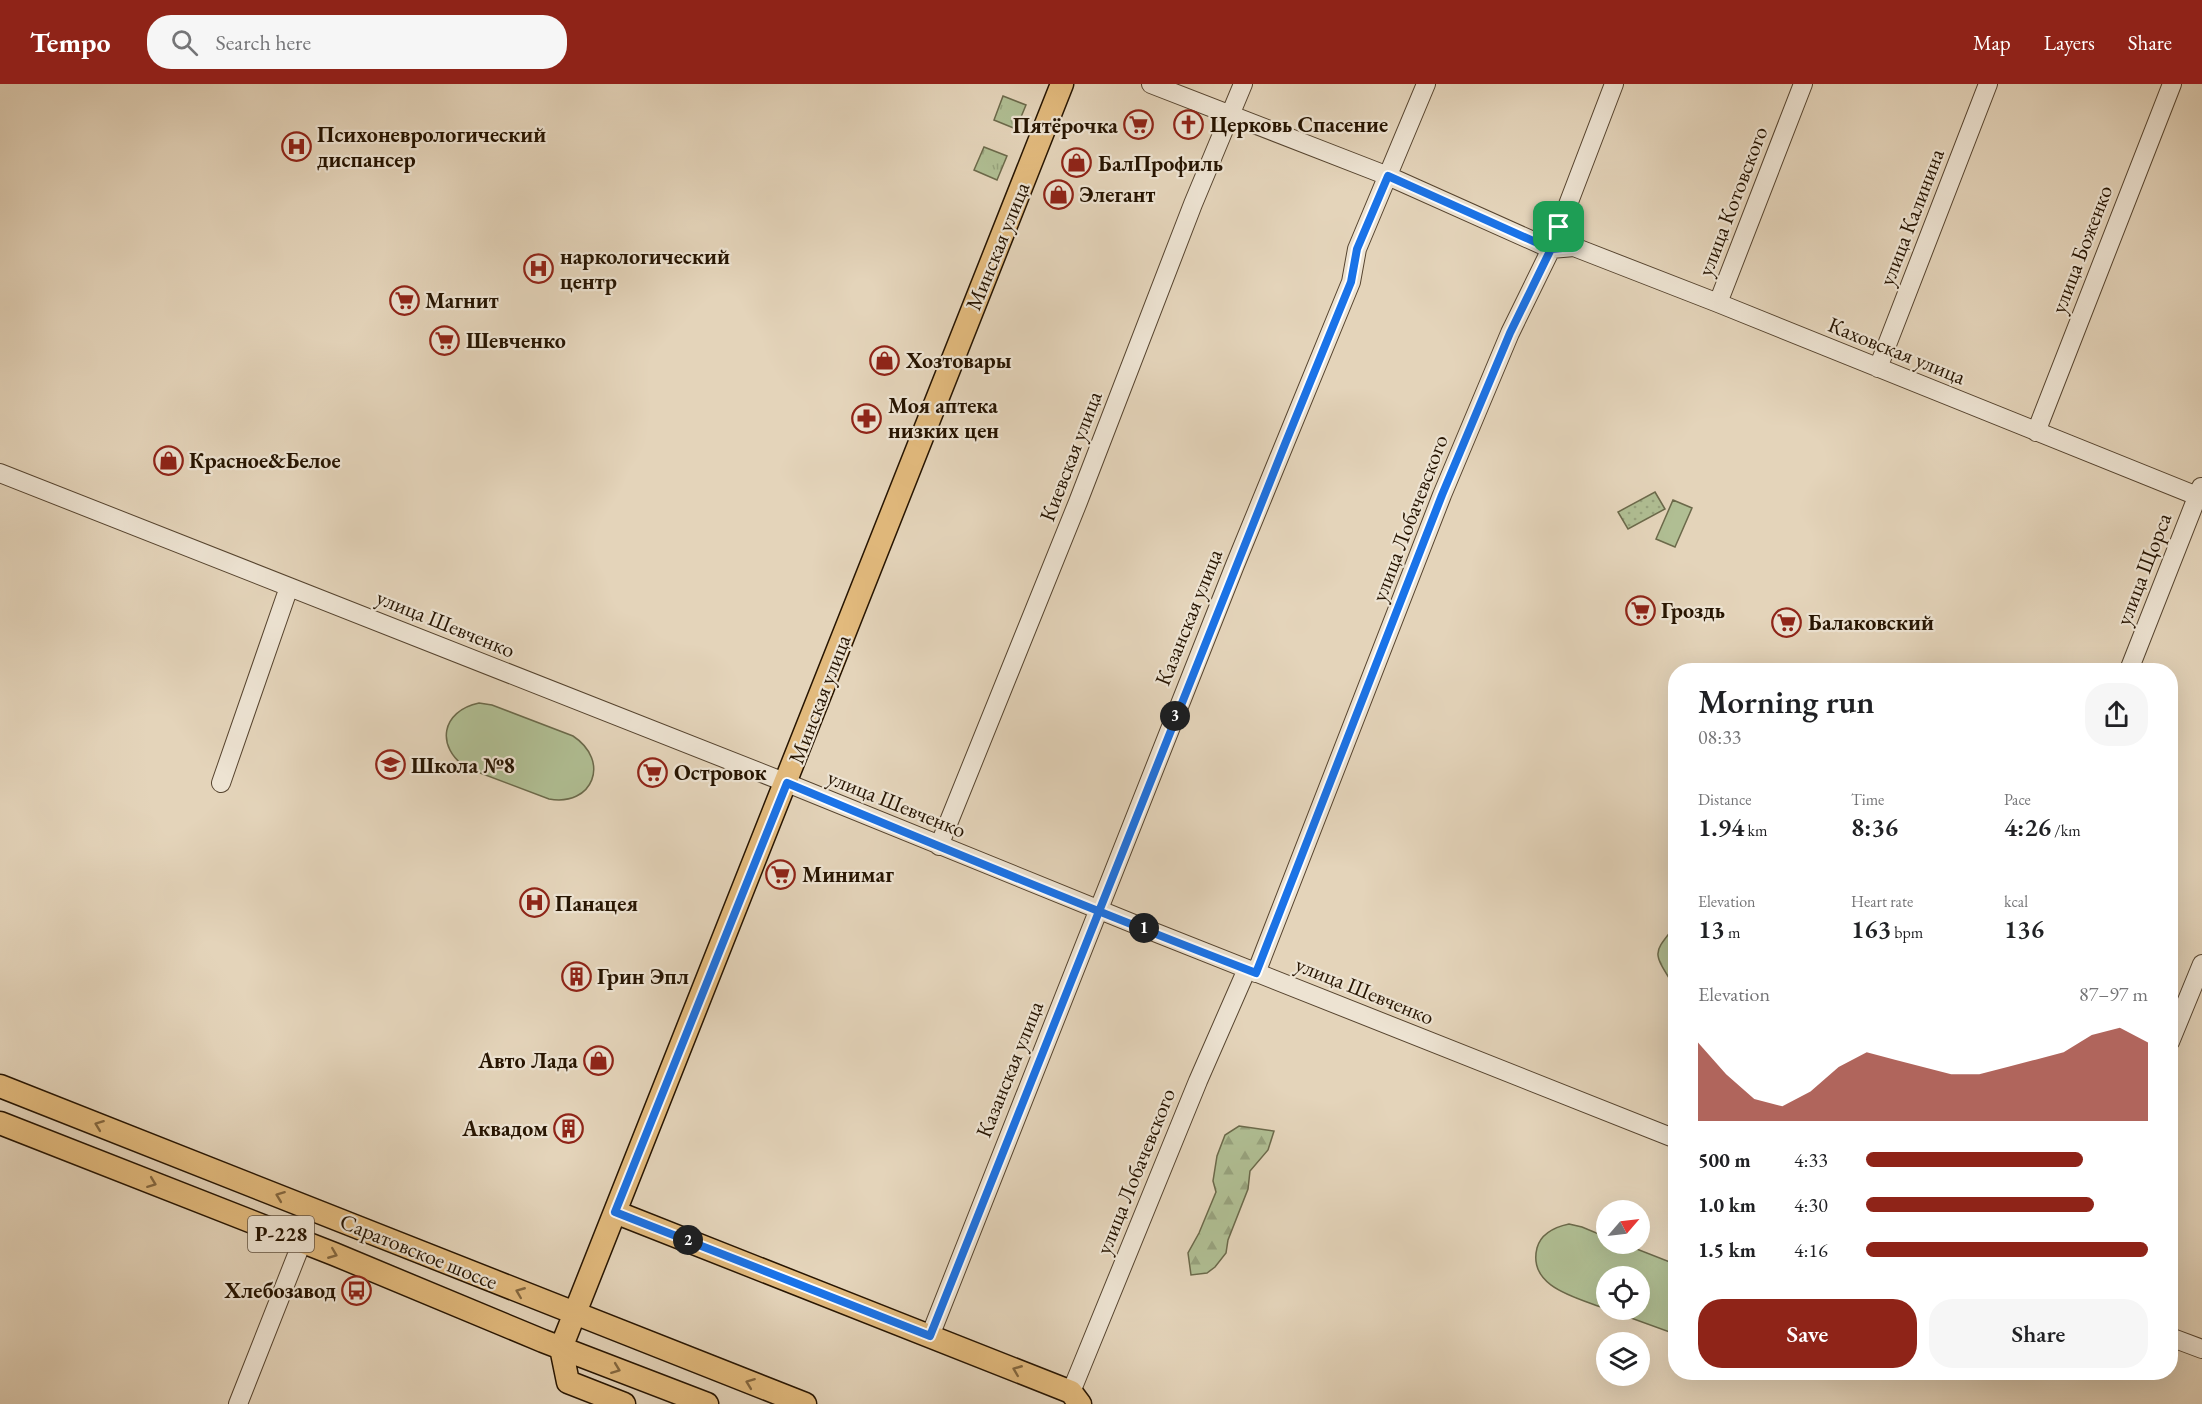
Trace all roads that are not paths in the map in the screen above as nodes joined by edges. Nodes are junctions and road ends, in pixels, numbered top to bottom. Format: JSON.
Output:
{"nodes":[{"id":1,"x":1062,"y":84,"type":"edge"},
{"id":2,"x":1151,"y":84,"type":"edge"},
{"id":3,"x":1243,"y":84,"type":"edge"},
{"id":4,"x":1426,"y":84,"type":"edge"},
{"id":5,"x":1614,"y":84,"type":"edge"},
{"id":6,"x":1803,"y":84,"type":"edge"},
{"id":7,"x":1988,"y":84,"type":"edge"},
{"id":8,"x":2172,"y":84,"type":"edge"},
{"id":9,"x":1231,"y":116,"type":"junction"},
{"id":10,"x":1388,"y":176,"type":"junction"},
{"id":11,"x":1559,"y":227,"type":"junction"},
{"id":12,"x":1574,"y":247,"type":"junction"},
{"id":13,"x":1551,"y":249,"type":"junction"},
{"id":14,"x":1718,"y":303,"type":"junction"},
{"id":15,"x":1878,"y":368,"type":"junction"},
{"id":16,"x":2036,"y":432,"type":"junction"},
{"id":17,"x":0,"y":473,"type":"edge"},
{"id":18,"x":2201,"y":493,"type":"edge"},
{"id":19,"x":289,"y":587,"type":"junction"},
{"id":20,"x":2133,"y":663,"type":"edge"},
{"id":21,"x":221,"y":783,"type":"dead end"},
{"id":22,"x":787,"y":783,"type":"junction"},
{"id":23,"x":939,"y":846,"type":"junction"},
{"id":24,"x":1098,"y":910,"type":"junction"},
{"id":25,"x":2202,"y":964,"type":"edge"},
{"id":26,"x":1252,"y":971,"type":"junction"},
{"id":27,"x":2178,"y":1022,"type":"edge"},
{"id":28,"x":0,"y":1086,"type":"edge"},
{"id":29,"x":0,"y":1123,"type":"edge"},
{"id":30,"x":1668,"y":1136,"type":"edge"},
{"id":31,"x":615,"y":1212,"type":"junction"},
{"id":32,"x":302,"y":1242,"type":"junction"},
{"id":33,"x":574,"y":1313,"type":"junction"},
{"id":34,"x":930,"y":1336,"type":"junction"},
{"id":35,"x":2178,"y":1340,"type":"edge"},
{"id":36,"x":561,"y":1348,"type":"junction"},
{"id":37,"x":2202,"y":1350,"type":"edge"},
{"id":38,"x":1076,"y":1398,"type":"edge"},
{"id":39,"x":237,"y":1404,"type":"edge"},
{"id":40,"x":624,"y":1404,"type":"edge"},
{"id":41,"x":707,"y":1404,"type":"edge"},
{"id":42,"x":805,"y":1404,"type":"edge"}],
"edges":[{"from":1,"to":22,"type":"main road","name":"Минская улица"},
{"from":2,"to":9,"type":"street","name":"Каховская улица"},
{"from":3,"to":9,"type":"street","name":"Киевская улица"},
{"from":4,"to":10,"type":"street","name":"Казанская улица"},
{"from":5,"to":11,"type":"street","name":"улица Лобачевского"},
{"from":6,"to":14,"type":"street","name":"улица Котовского"},
{"from":7,"to":15,"type":"street","name":"улица Калинина"},
{"from":8,"to":16,"type":"street","name":"улица Боженко"},
{"from":9,"to":10,"type":"street","name":"Каховская улица"},
{"from":9,"to":23,"type":"street","name":"Киевская улица"},
{"from":10,"to":13,"type":"street","name":"Каховская улица"},
{"from":10,"to":24,"type":"street","name":"Казанская улица"},
{"from":11,"to":12,"type":"street"},
{"from":11,"to":13,"type":"street","name":"улица Лобачевского"},
{"from":12,"to":13,"type":"street","name":"Каховская улица"},
{"from":12,"to":14,"type":"street","name":"Каховская улица"},
{"from":13,"to":26,"type":"street","name":"улица Лобачевского"},
{"from":14,"to":15,"type":"street","name":"Каховская улица"},
{"from":15,"to":16,"type":"street","name":"Каховская улица"},
{"from":16,"to":18,"type":"street","name":"Каховская улица"},
{"from":17,"to":19,"type":"street","name":"улица Шевченко"},
{"from":18,"to":20,"type":"street","name":"улица Щорса"},
{"from":19,"to":21,"type":"street"},
{"from":19,"to":22,"type":"street","name":"улица Шевченко"},
{"from":22,"to":23,"type":"street","name":"улица Шевченко"},
{"from":22,"to":31,"type":"main road","name":"Минская улица"},
{"from":23,"to":24,"type":"street","name":"улица Шевченко"},
{"from":24,"to":26,"type":"street","name":"улица Шевченко"},
{"from":24,"to":34,"type":"street","name":"Казанская улица"},
{"from":25,"to":27,"type":"street"},
{"from":26,"to":30,"type":"street","name":"улица Шевченко"},
{"from":26,"to":38,"type":"street","name":"улица Лобачевского"},
{"from":33,"to":28,"type":"main road","name":"Саратовское шоссе","one_way":true},
{"from":29,"to":32,"type":"main road","name":"Саратовское шоссе","number":"Р-228","one_way":true},
{"from":31,"to":33,"type":"main road","name":"Минская улица"},
{"from":31,"to":34,"type":"main road"},
{"from":32,"to":36,"type":"main road","name":"Саратовское шоссе","number":"Р-228","one_way":true},
{"from":32,"to":39,"type":"street"},
{"from":33,"to":36,"type":"main road","name":"Минская улица"},
{"from":42,"to":33,"type":"main road","name":"Саратовское шоссе","one_way":true},
{"from":38,"to":34,"type":"main road","one_way":true},
{"from":35,"to":37,"type":"street"},
{"from":36,"to":40,"type":"main road"},
{"from":36,"to":41,"type":"main road","name":"Саратовское шоссе","one_way":true}]}
